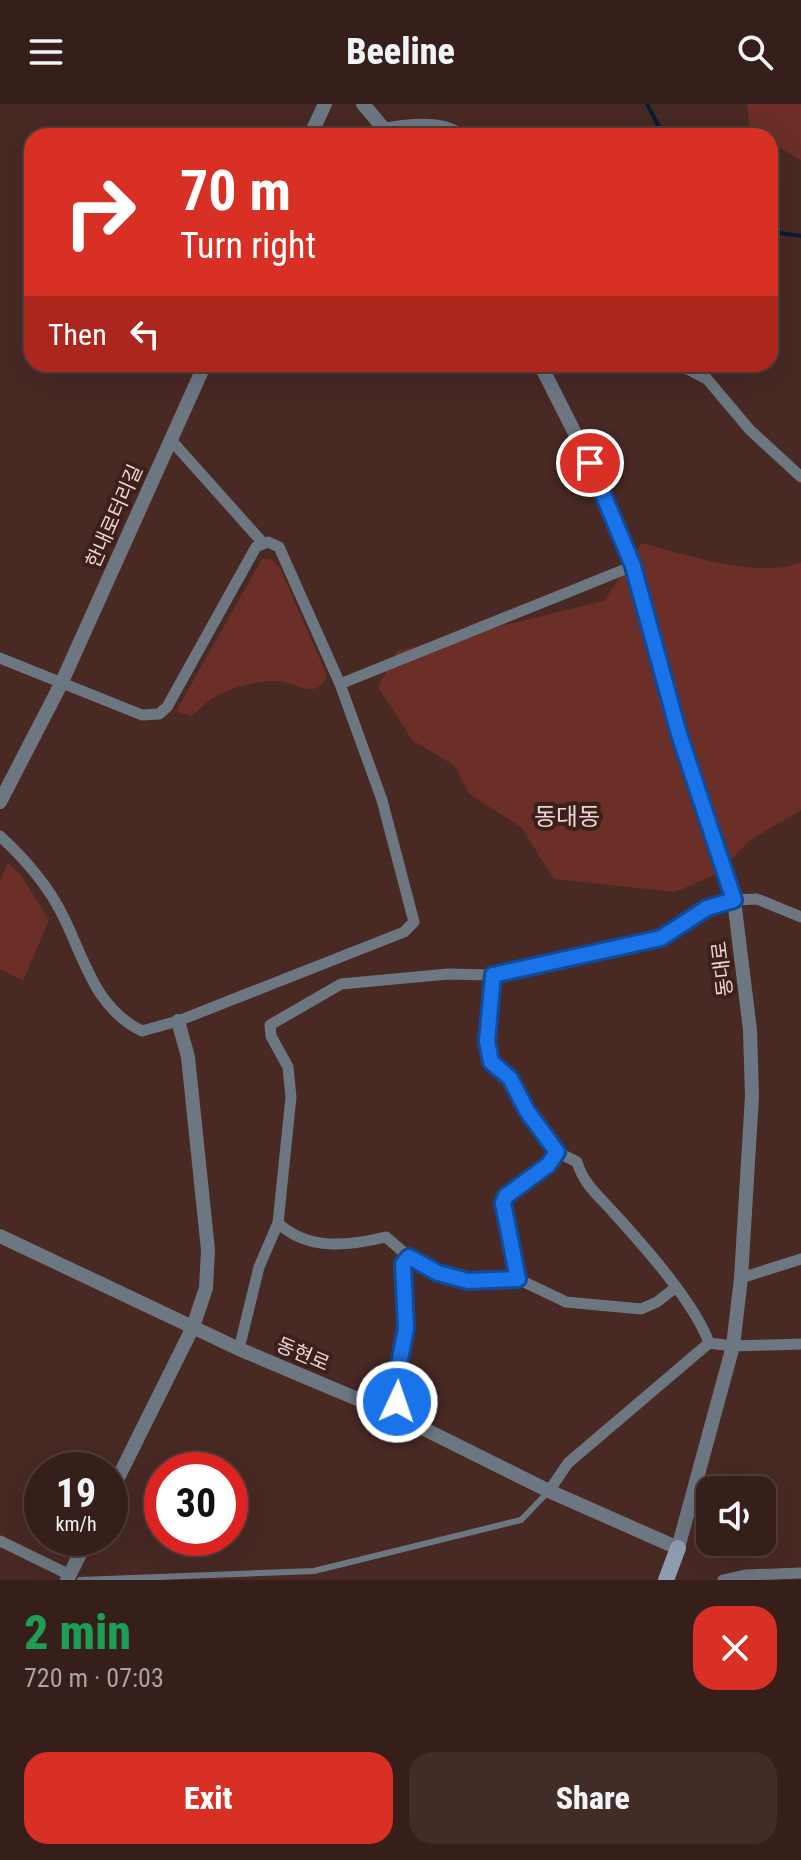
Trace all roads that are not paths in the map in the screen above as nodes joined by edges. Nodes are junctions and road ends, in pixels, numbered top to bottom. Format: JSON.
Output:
{"nodes":[{"id":1,"x":325,"y":104,"type":"edge"},
{"id":2,"x":363,"y":104,"type":"edge"},
{"id":3,"x":314,"y":128,"type":"edge"},
{"id":4,"x":384,"y":128,"type":"edge"},
{"id":5,"x":397,"y":128,"type":"edge"},
{"id":6,"x":442,"y":128,"type":"edge"},
{"id":7,"x":201,"y":372,"type":"edge"},
{"id":8,"x":544,"y":372,"type":"edge"},
{"id":9,"x":693,"y":372,"type":"edge"},
{"id":10,"x":170,"y":439,"type":"junction"},
{"id":11,"x":801,"y":477,"type":"edge"},
{"id":12,"x":263,"y":543,"type":"junction"},
{"id":13,"x":633,"y":566,"type":"junction"},
{"id":14,"x":0,"y":658,"type":"edge"},
{"id":15,"x":61,"y":684,"type":"junction"},
{"id":16,"x":340,"y":684,"type":"junction"},
{"id":17,"x":0,"y":802,"type":"edge"},
{"id":18,"x":0,"y":836,"type":"edge"},
{"id":19,"x":734,"y":900,"type":"junction"},
{"id":20,"x":801,"y":917,"type":"edge"},
{"id":21,"x":493,"y":975,"type":"junction"},
{"id":22,"x":178,"y":1021,"type":"junction"},
{"id":23,"x":557,"y":1152,"type":"junction"},
{"id":24,"x":278,"y":1223,"type":"junction"},
{"id":25,"x":0,"y":1236,"type":"edge"},
{"id":26,"x":409,"y":1257,"type":"junction"},
{"id":27,"x":801,"y":1259,"type":"edge"},
{"id":28,"x":741,"y":1278,"type":"junction"},
{"id":29,"x":518,"y":1279,"type":"junction"},
{"id":30,"x":675,"y":1288,"type":"junction"},
{"id":31,"x":193,"y":1327,"type":"junction"},
{"id":32,"x":709,"y":1343,"type":"junction"},
{"id":33,"x":801,"y":1344,"type":"edge"},
{"id":34,"x":733,"y":1346,"type":"junction"},
{"id":35,"x":239,"y":1349,"type":"junction"},
{"id":36,"x":400,"y":1417,"type":"junction"},
{"id":37,"x":128,"y":1458,"type":"edge"},
{"id":38,"x":549,"y":1491,"type":"junction"},
{"id":39,"x":0,"y":1541,"type":"edge"},
{"id":40,"x":678,"y":1548,"type":"junction"},
{"id":41,"x":82,"y":1556,"type":"edge"},
{"id":42,"x":801,"y":1573,"type":"edge"},
{"id":43,"x":74,"y":1579,"type":"edge"},
{"id":44,"x":667,"y":1580,"type":"edge"},
{"id":45,"x":723,"y":1580,"type":"edge"}],
"edges":[{"from":1,"to":3,"type":"street"},
{"from":2,"to":4,"type":"street"},
{"from":5,"to":6,"type":"street"},
{"from":7,"to":10,"type":"street","name":"한내로터리길"},
{"from":8,"to":13,"type":"street","name":"동대로"},
{"from":9,"to":11,"type":"street"},
{"from":10,"to":12,"type":"street"},
{"from":10,"to":15,"type":"street","name":"한내로터리길"},
{"from":12,"to":15,"type":"street"},
{"from":12,"to":16,"type":"street"},
{"from":13,"to":16,"type":"street"},
{"from":13,"to":19,"type":"street","name":"동대로"},
{"from":14,"to":15,"type":"street"},
{"from":15,"to":17,"type":"street","name":"한내로터리길"},
{"from":16,"to":22,"type":"street"},
{"from":18,"to":22,"type":"street"},
{"from":19,"to":20,"type":"street"},
{"from":19,"to":21,"type":"street"},
{"from":19,"to":28,"type":"street","name":"동대로"},
{"from":21,"to":23,"type":"street"},
{"from":21,"to":24,"type":"street"},
{"from":22,"to":31,"type":"street"},
{"from":23,"to":29,"type":"street"},
{"from":23,"to":30,"type":"street"},
{"from":24,"to":26,"type":"street"},
{"from":24,"to":35,"type":"street"},
{"from":25,"to":31,"type":"street","name":"동현로"},
{"from":26,"to":29,"type":"street"},
{"from":26,"to":36,"type":"street"},
{"from":27,"to":28,"type":"street"},
{"from":28,"to":34,"type":"street","name":"동대로"},
{"from":29,"to":30,"type":"street"},
{"from":30,"to":32,"type":"street"},
{"from":31,"to":35,"type":"street","name":"동현로"},
{"from":31,"to":37,"type":"street"},
{"from":32,"to":34,"type":"street"},
{"from":32,"to":38,"type":"street"},
{"from":33,"to":34,"type":"street"},
{"from":34,"to":40,"type":"street","name":"동대로"},
{"from":35,"to":36,"type":"street","name":"동현로"},
{"from":36,"to":38,"type":"street","name":"동현로"},
{"from":38,"to":40,"type":"street","name":"동현로"},
{"from":38,"to":43,"type":"lane"},
{"from":39,"to":43,"type":"street"},
{"from":40,"to":44,"type":"main road"},
{"from":41,"to":43,"type":"street"},
{"from":42,"to":45,"type":"street"}]}
